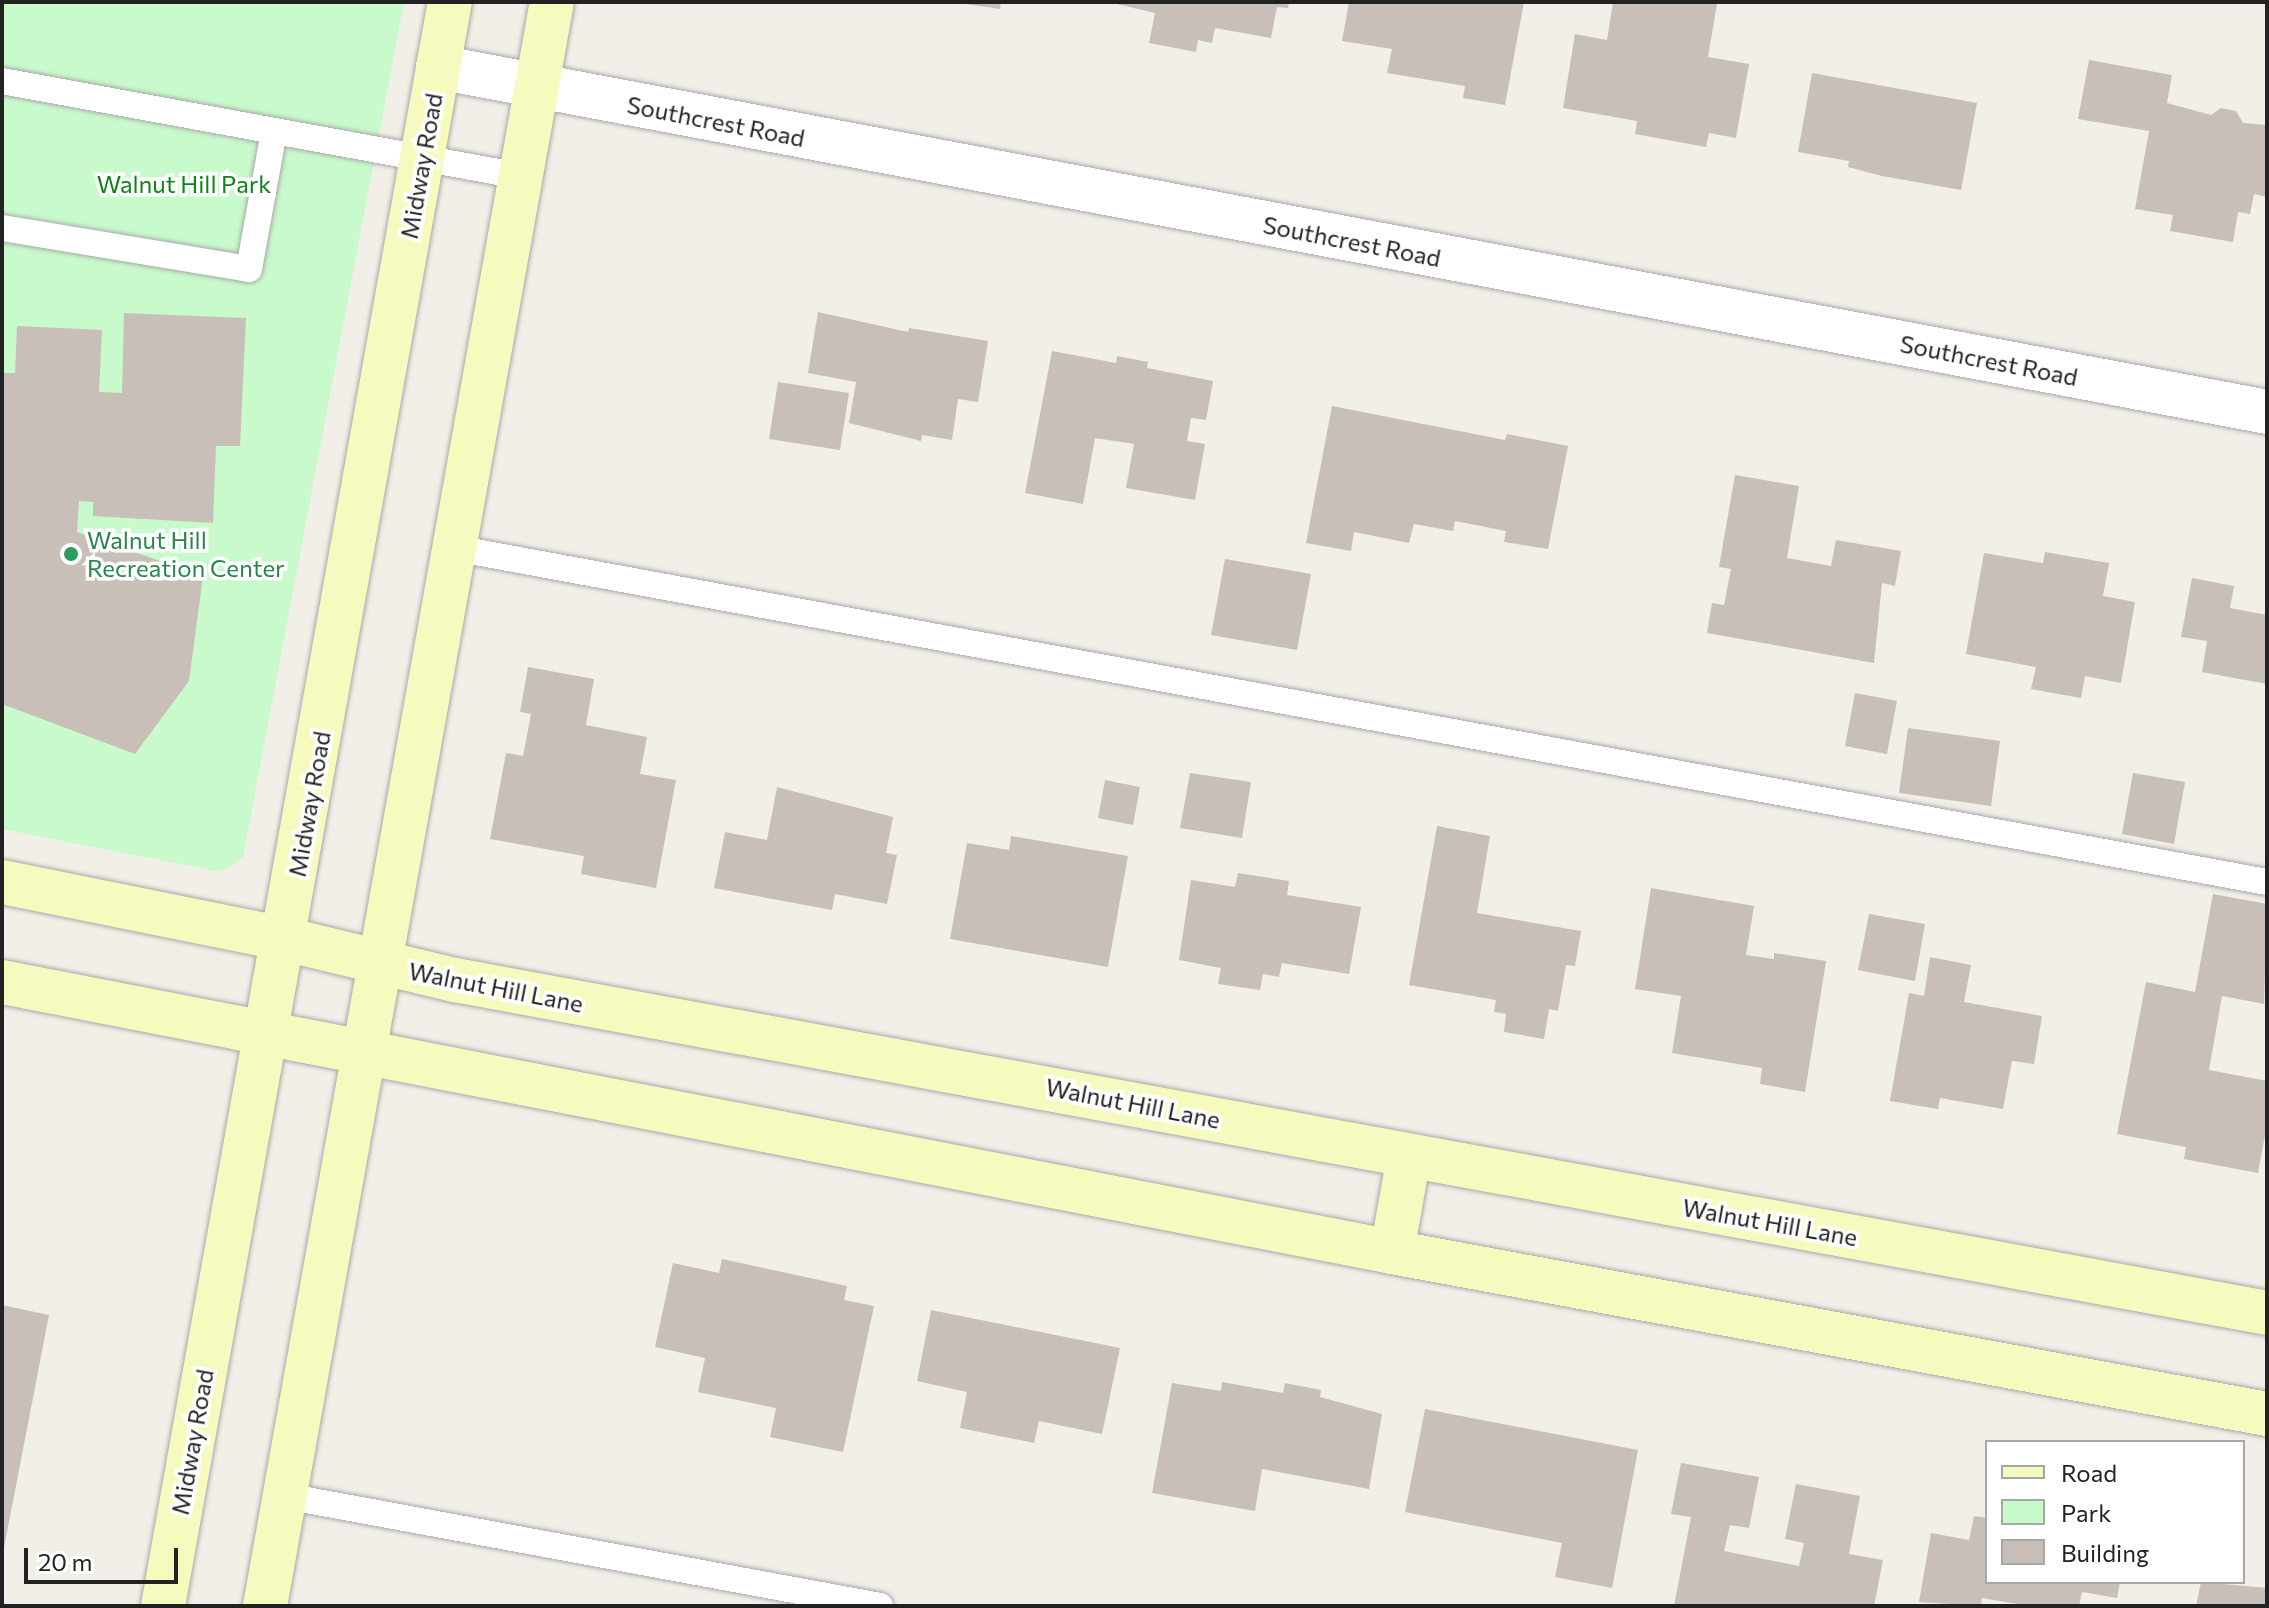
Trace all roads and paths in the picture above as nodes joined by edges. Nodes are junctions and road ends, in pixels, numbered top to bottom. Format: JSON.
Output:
{"nodes":[{"id":1,"x":450,"y":2,"type":"edge"},
{"id":2,"x":552,"y":2,"type":"edge"},
{"id":3,"x":438,"y":67,"type":"junction"},
{"id":4,"x":2,"y":81,"type":"edge"},
{"id":5,"x":537,"y":87,"type":"junction"},
{"id":6,"x":274,"y":131,"type":"junction"},
{"id":7,"x":422,"y":158,"type":"junction"},
{"id":8,"x":520,"y":176,"type":"junction"},
{"id":9,"x":2,"y":228,"type":"edge"},
{"id":10,"x":2267,"y":412,"type":"edge"},
{"id":11,"x":454,"y":548,"type":"junction"},
{"id":12,"x":2,"y":882,"type":"edge"},
{"id":13,"x":2267,"y":882,"type":"edge"},
{"id":14,"x":285,"y":939,"type":"junction"},
{"id":15,"x":379,"y":965,"type":"junction"},
{"id":16,"x":2,"y":982,"type":"edge"},
{"id":17,"x":264,"y":1033,"type":"junction"},
{"id":18,"x":364,"y":1052,"type":"junction"},
{"id":19,"x":1409,"y":1156,"type":"junction"},
{"id":20,"x":1392,"y":1252,"type":"junction"},
{"id":21,"x":2267,"y":1313,"type":"edge"},
{"id":22,"x":2267,"y":1414,"type":"edge"},
{"id":23,"x":285,"y":1496,"type":"junction"},
{"id":24,"x":163,"y":1606,"type":"edge"},
{"id":25,"x":265,"y":1606,"type":"edge"},
{"id":26,"x":880,"y":1606,"type":"edge"}],
"edges":[{"from":1,"to":3,"type":"main road","name":"Midway Road"},
{"from":2,"to":5,"type":"main road"},
{"from":3,"to":5,"type":"street","name":"Southcrest Road"},
{"from":3,"to":7,"type":"main road","name":"Midway Road"},
{"from":4,"to":6,"type":"lane"},
{"from":5,"to":8,"type":"main road"},
{"from":5,"to":10,"type":"street","name":"Southcrest Road"},
{"from":6,"to":7,"type":"lane"},
{"from":6,"to":9,"type":"lane"},
{"from":7,"to":8,"type":"lane"},
{"from":7,"to":14,"type":"main road","name":"Midway Road"},
{"from":8,"to":11,"type":"main road"},
{"from":11,"to":13,"type":"lane"},
{"from":11,"to":15,"type":"main road"},
{"from":12,"to":14,"type":"main road","name":"Walnut Hill Lane"},
{"from":14,"to":15,"type":"main road","name":"Walnut Hill Lane"},
{"from":14,"to":17,"type":"main road","name":"Midway Road"},
{"from":15,"to":18,"type":"main road"},
{"from":15,"to":19,"type":"main road","name":"Walnut Hill Lane"},
{"from":16,"to":17,"type":"main road"},
{"from":17,"to":18,"type":"main road"},
{"from":17,"to":24,"type":"main road","name":"Midway Road"},
{"from":18,"to":20,"type":"main road"},
{"from":18,"to":23,"type":"main road"},
{"from":19,"to":20,"type":"main road"},
{"from":19,"to":21,"type":"main road","name":"Walnut Hill Lane"},
{"from":20,"to":22,"type":"main road"},
{"from":23,"to":25,"type":"main road"},
{"from":23,"to":26,"type":"lane"}]}
